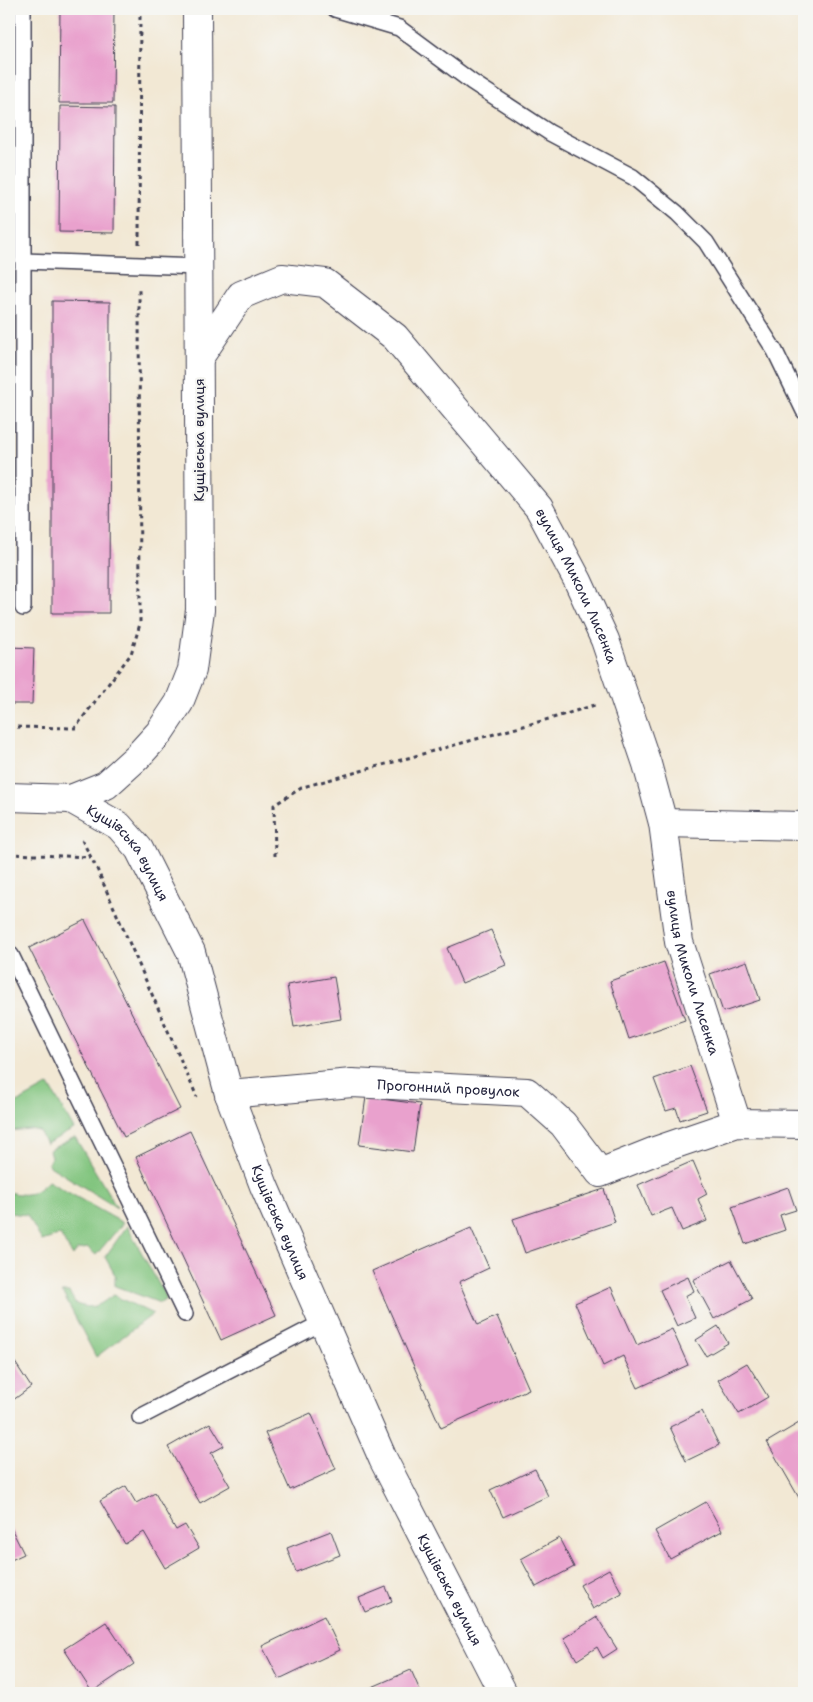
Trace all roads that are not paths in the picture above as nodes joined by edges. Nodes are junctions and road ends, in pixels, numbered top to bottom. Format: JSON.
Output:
{"nodes":[{"id":1,"x":23,"y":9,"type":"edge"},
{"id":2,"x":197,"y":9,"type":"edge"},
{"id":3,"x":336,"y":9,"type":"edge"},
{"id":4,"x":23,"y":261,"type":"junction"},
{"id":5,"x":200,"y":266,"type":"junction"},
{"id":6,"x":199,"y":358,"type":"junction"},
{"id":7,"x":804,"y":411,"type":"edge"},
{"id":8,"x":23,"y":608,"type":"dead end"},
{"id":9,"x":9,"y":797,"type":"edge"},
{"id":10,"x":71,"y":799,"type":"junction"},
{"id":11,"x":663,"y":823,"type":"junction"},
{"id":12,"x":804,"y":826,"type":"edge"},
{"id":13,"x":9,"y":954,"type":"edge"},
{"id":14,"x":229,"y":1094,"type":"junction"},
{"id":15,"x":737,"y":1123,"type":"junction"},
{"id":16,"x":804,"y":1124,"type":"edge"},
{"id":17,"x":184,"y":1314,"type":"dead end"},
{"id":18,"x":323,"y":1322,"type":"junction"},
{"id":19,"x":140,"y":1417,"type":"dead end"},
{"id":20,"x":503,"y":1693,"type":"edge"}],
"edges":[{"from":1,"to":4,"type":"lane"},
{"from":2,"to":5,"type":"street","name":"Кущівська вулиця"},
{"from":3,"to":7,"type":"lane"},
{"from":4,"to":5,"type":"lane"},
{"from":4,"to":8,"type":"lane"},
{"from":5,"to":6,"type":"street","name":"Кущівська вулиця"},
{"from":6,"to":10,"type":"street","name":"Кущівська вулиця"},
{"from":6,"to":11,"type":"street","name":"вулиця Миколи Лисенка"},
{"from":9,"to":10,"type":"street"},
{"from":10,"to":14,"type":"street","name":"Кущівська вулиця"},
{"from":11,"to":12,"type":"street"},
{"from":11,"to":15,"type":"street","name":"вулиця Миколи Лисенка"},
{"from":13,"to":17,"type":"lane"},
{"from":14,"to":15,"type":"street","name":"Прогонний провулок"},
{"from":14,"to":18,"type":"street","name":"Кущівська вулиця"},
{"from":15,"to":16,"type":"street","name":"Прогонний провулок"},
{"from":18,"to":19,"type":"lane"},
{"from":18,"to":20,"type":"street","name":"Кущівська вулиця"}]}
